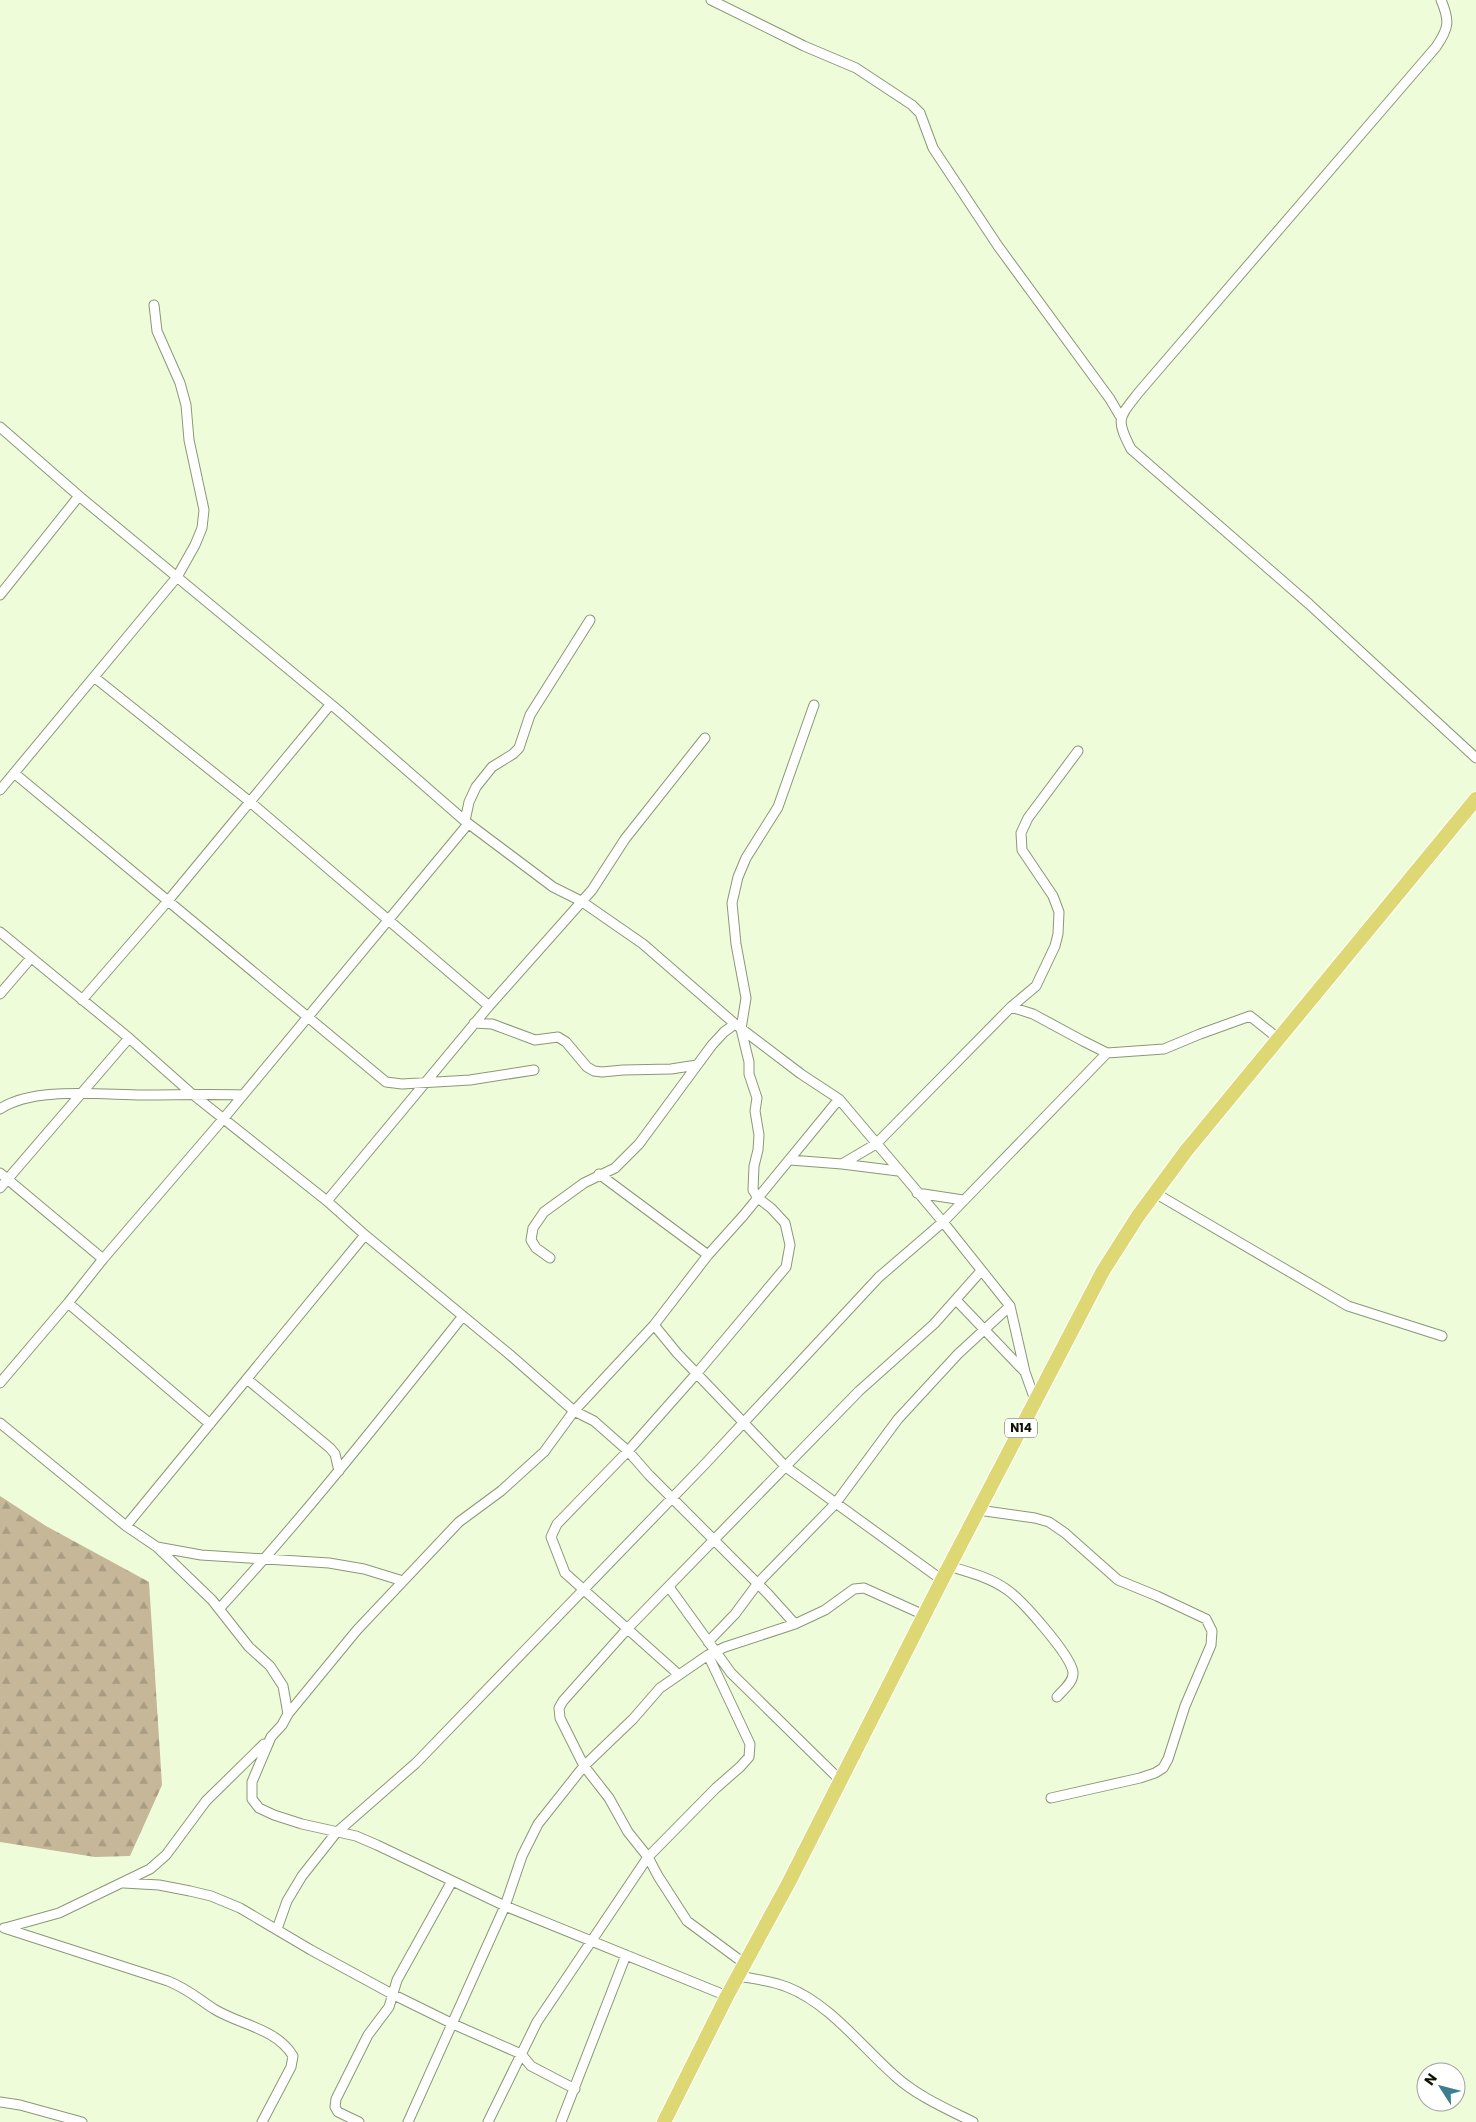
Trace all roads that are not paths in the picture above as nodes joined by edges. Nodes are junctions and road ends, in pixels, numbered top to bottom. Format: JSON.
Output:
{"nodes":[{"id":1,"x":711,"y":0,"type":"edge"},
{"id":2,"x":1440,"y":0,"type":"edge"},
{"id":3,"x":154,"y":305,"type":"dead end"},
{"id":4,"x":1120,"y":416,"type":"junction"},
{"id":5,"x":0,"y":427,"type":"edge"},
{"id":6,"x":79,"y":496,"type":"junction"},
{"id":7,"x":178,"y":577,"type":"junction"},
{"id":8,"x":0,"y":595,"type":"edge"},
{"id":9,"x":590,"y":620,"type":"dead end"},
{"id":10,"x":94,"y":677,"type":"junction"},
{"id":11,"x":330,"y":705,"type":"junction"},
{"id":12,"x":814,"y":705,"type":"dead end"},
{"id":13,"x":705,"y":738,"type":"dead end"},
{"id":14,"x":1078,"y":751,"type":"dead end"},
{"id":15,"x":1476,"y":758,"type":"edge"},
{"id":16,"x":14,"y":774,"type":"junction"},
{"id":17,"x":0,"y":790,"type":"edge"},
{"id":18,"x":1476,"y":799,"type":"edge"},
{"id":19,"x":249,"y":801,"type":"junction"},
{"id":20,"x":467,"y":822,"type":"junction"},
{"id":21,"x":581,"y":900,"type":"junction"},
{"id":22,"x":167,"y":902,"type":"junction"},
{"id":23,"x":389,"y":920,"type":"junction"},
{"id":24,"x":0,"y":932,"type":"edge"},
{"id":25,"x":31,"y":958,"type":"junction"},
{"id":26,"x":0,"y":994,"type":"edge"},
{"id":27,"x":82,"y":1000,"type":"junction"},
{"id":28,"x":489,"y":1006,"type":"junction"},
{"id":29,"x":1011,"y":1006,"type":"junction"},
{"id":30,"x":307,"y":1016,"type":"junction"},
{"id":31,"x":474,"y":1023,"type":"junction"},
{"id":32,"x":738,"y":1027,"type":"junction"},
{"id":33,"x":129,"y":1038,"type":"junction"},
{"id":34,"x":1279,"y":1039,"type":"junction"},
{"id":35,"x":1107,"y":1053,"type":"junction"},
{"id":36,"x":697,"y":1065,"type":"junction"},
{"id":37,"x":534,"y":1070,"type":"dead end"},
{"id":38,"x":426,"y":1082,"type":"junction"},
{"id":39,"x":80,"y":1093,"type":"junction"},
{"id":40,"x":191,"y":1093,"type":"junction"},
{"id":41,"x":243,"y":1095,"type":"junction"},
{"id":42,"x":839,"y":1099,"type":"junction"},
{"id":43,"x":0,"y":1108,"type":"edge"},
{"id":44,"x":224,"y":1118,"type":"junction"},
{"id":45,"x":876,"y":1144,"type":"junction"},
{"id":46,"x":790,"y":1160,"type":"junction"},
{"id":47,"x":842,"y":1164,"type":"junction"},
{"id":48,"x":898,"y":1171,"type":"junction"},
{"id":49,"x":599,"y":1174,"type":"junction"},
{"id":50,"x":4,"y":1176,"type":"edge"},
{"id":51,"x":0,"y":1188,"type":"edge"},
{"id":52,"x":917,"y":1193,"type":"junction"},
{"id":53,"x":1155,"y":1193,"type":"junction"},
{"id":54,"x":758,"y":1198,"type":"junction"},
{"id":55,"x":963,"y":1200,"type":"junction"},
{"id":56,"x":327,"y":1201,"type":"junction"},
{"id":57,"x":943,"y":1222,"type":"junction"},
{"id":58,"x":365,"y":1235,"type":"junction"},
{"id":59,"x":708,"y":1255,"type":"junction"},
{"id":60,"x":550,"y":1258,"type":"dead end"},
{"id":61,"x":103,"y":1259,"type":"junction"},
{"id":62,"x":982,"y":1271,"type":"junction"},
{"id":63,"x":957,"y":1301,"type":"junction"},
{"id":64,"x":68,"y":1303,"type":"junction"},
{"id":65,"x":1010,"y":1306,"type":"junction"},
{"id":66,"x":463,"y":1316,"type":"junction"},
{"id":67,"x":654,"y":1325,"type":"junction"},
{"id":68,"x":984,"y":1328,"type":"junction"},
{"id":69,"x":1442,"y":1336,"type":"dead end"},
{"id":70,"x":1025,"y":1372,"type":"junction"},
{"id":71,"x":697,"y":1373,"type":"junction"},
{"id":72,"x":247,"y":1379,"type":"junction"},
{"id":73,"x":0,"y":1382,"type":"edge"},
{"id":74,"x":1035,"y":1400,"type":"junction"},
{"id":75,"x":574,"y":1411,"type":"junction"},
{"id":76,"x":743,"y":1422,"type":"junction"},
{"id":77,"x":0,"y":1423,"type":"edge"},
{"id":78,"x":210,"y":1424,"type":"junction"},
{"id":79,"x":628,"y":1451,"type":"junction"},
{"id":80,"x":786,"y":1467,"type":"junction"},
{"id":81,"x":339,"y":1471,"type":"junction"},
{"id":82,"x":672,"y":1498,"type":"junction"},
{"id":83,"x":835,"y":1504,"type":"junction"},
{"id":84,"x":978,"y":1510,"type":"junction"},
{"id":85,"x":126,"y":1526,"type":"junction"},
{"id":86,"x":714,"y":1541,"type":"junction"},
{"id":87,"x":157,"y":1547,"type":"junction"},
{"id":88,"x":265,"y":1559,"type":"junction"},
{"id":89,"x":949,"y":1566,"type":"junction"},
{"id":90,"x":942,"y":1580,"type":"junction"},
{"id":91,"x":403,"y":1581,"type":"junction"},
{"id":92,"x":758,"y":1583,"type":"junction"},
{"id":93,"x":668,"y":1587,"type":"junction"},
{"id":94,"x":583,"y":1589,"type":"junction"},
{"id":95,"x":219,"y":1610,"type":"junction"},
{"id":96,"x":924,"y":1615,"type":"junction"},
{"id":97,"x":795,"y":1624,"type":"junction"},
{"id":98,"x":628,"y":1628,"type":"junction"},
{"id":99,"x":708,"y":1642,"type":"junction"},
{"id":100,"x":711,"y":1654,"type":"junction"},
{"id":101,"x":678,"y":1674,"type":"junction"},
{"id":102,"x":1057,"y":1697,"type":"dead end"},
{"id":103,"x":288,"y":1714,"type":"junction"},
{"id":104,"x":271,"y":1737,"type":"junction"},
{"id":105,"x":584,"y":1766,"type":"junction"},
{"id":106,"x":840,"y":1780,"type":"junction"},
{"id":107,"x":1051,"y":1798,"type":"dead end"},
{"id":108,"x":336,"y":1833,"type":"junction"},
{"id":109,"x":648,"y":1857,"type":"junction"},
{"id":110,"x":452,"y":1881,"type":"junction"},
{"id":111,"x":124,"y":1883,"type":"junction"},
{"id":112,"x":505,"y":1906,"type":"junction"},
{"id":113,"x":2,"y":1929,"type":"edge"},
{"id":114,"x":277,"y":1929,"type":"junction"},
{"id":115,"x":593,"y":1941,"type":"junction"},
{"id":116,"x":626,"y":1956,"type":"junction"},
{"id":117,"x":742,"y":1970,"type":"junction"},
{"id":118,"x":392,"y":1994,"type":"junction"},
{"id":119,"x":727,"y":1996,"type":"junction"},
{"id":120,"x":453,"y":2024,"type":"junction"},
{"id":121,"x":521,"y":2054,"type":"junction"},
{"id":122,"x":575,"y":2089,"type":"junction"},
{"id":123,"x":0,"y":2102,"type":"edge"},
{"id":124,"x":82,"y":2122,"type":"edge"},
{"id":125,"x":262,"y":2122,"type":"edge"},
{"id":126,"x":359,"y":2122,"type":"edge"},
{"id":127,"x":408,"y":2122,"type":"edge"},
{"id":128,"x":488,"y":2122,"type":"edge"},
{"id":129,"x":561,"y":2122,"type":"edge"},
{"id":130,"x":664,"y":2122,"type":"edge"},
{"id":131,"x":973,"y":2122,"type":"edge"}],
"edges":[{"from":1,"to":4,"type":"street"},
{"from":2,"to":4,"type":"street"},
{"from":3,"to":7,"type":"street"},
{"from":4,"to":15,"type":"street"},
{"from":5,"to":6,"type":"street"},
{"from":6,"to":7,"type":"street"},
{"from":6,"to":8,"type":"street"},
{"from":7,"to":10,"type":"street"},
{"from":7,"to":11,"type":"street"},
{"from":9,"to":20,"type":"street"},
{"from":10,"to":16,"type":"street"},
{"from":10,"to":19,"type":"street"},
{"from":11,"to":19,"type":"street"},
{"from":11,"to":20,"type":"street"},
{"from":12,"to":32,"type":"street"},
{"from":13,"to":21,"type":"street"},
{"from":14,"to":29,"type":"street"},
{"from":16,"to":17,"type":"street"},
{"from":16,"to":22,"type":"street"},
{"from":18,"to":34,"type":"main road","number":"N14"},
{"from":19,"to":22,"type":"street"},
{"from":19,"to":23,"type":"street"},
{"from":20,"to":21,"type":"street"},
{"from":20,"to":23,"type":"street"},
{"from":21,"to":28,"type":"street"},
{"from":21,"to":32,"type":"street"},
{"from":22,"to":27,"type":"street"},
{"from":22,"to":30,"type":"street"},
{"from":23,"to":28,"type":"street"},
{"from":23,"to":30,"type":"street"},
{"from":24,"to":25,"type":"street"},
{"from":25,"to":26,"type":"street"},
{"from":25,"to":27,"type":"street"},
{"from":27,"to":33,"type":"street"},
{"from":28,"to":31,"type":"street"},
{"from":29,"to":35,"type":"street"},
{"from":29,"to":45,"type":"street"},
{"from":30,"to":38,"type":"street"},
{"from":30,"to":41,"type":"street"},
{"from":31,"to":36,"type":"street"},
{"from":31,"to":38,"type":"street"},
{"from":32,"to":36,"type":"street"},
{"from":32,"to":42,"type":"street"},
{"from":32,"to":54,"type":"street"},
{"from":33,"to":39,"type":"street"},
{"from":33,"to":40,"type":"street"},
{"from":34,"to":35,"type":"street"},
{"from":34,"to":53,"type":"main road","number":"N14"},
{"from":35,"to":55,"type":"street"},
{"from":36,"to":49,"type":"street"},
{"from":37,"to":38,"type":"street"},
{"from":38,"to":56,"type":"street"},
{"from":39,"to":40,"type":"street"},
{"from":39,"to":43,"type":"street"},
{"from":39,"to":50,"type":"street"},
{"from":40,"to":41,"type":"street"},
{"from":40,"to":44,"type":"street"},
{"from":41,"to":44,"type":"street"},
{"from":42,"to":45,"type":"street"},
{"from":42,"to":46,"type":"street"},
{"from":44,"to":56,"type":"street"},
{"from":44,"to":61,"type":"street"},
{"from":45,"to":47,"type":"street"},
{"from":45,"to":48,"type":"street"},
{"from":46,"to":47,"type":"street"},
{"from":46,"to":54,"type":"street"},
{"from":47,"to":48,"type":"street"},
{"from":48,"to":52,"type":"street"},
{"from":49,"to":59,"type":"street"},
{"from":49,"to":60,"type":"street"},
{"from":50,"to":51,"type":"street"},
{"from":50,"to":61,"type":"street"},
{"from":52,"to":55,"type":"street"},
{"from":52,"to":57,"type":"street"},
{"from":53,"to":69,"type":"street"},
{"from":53,"to":74,"type":"main road","number":"N14"},
{"from":54,"to":59,"type":"street"},
{"from":54,"to":71,"type":"street"},
{"from":55,"to":57,"type":"street"},
{"from":56,"to":58,"type":"street"},
{"from":57,"to":62,"type":"street"},
{"from":57,"to":76,"type":"street"},
{"from":58,"to":66,"type":"street"},
{"from":58,"to":72,"type":"street"},
{"from":59,"to":67,"type":"street"},
{"from":61,"to":64,"type":"street"},
{"from":62,"to":63,"type":"street"},
{"from":62,"to":65,"type":"street"},
{"from":63,"to":68,"type":"street"},
{"from":63,"to":80,"type":"street"},
{"from":64,"to":73,"type":"street"},
{"from":64,"to":78,"type":"street"},
{"from":65,"to":68,"type":"street"},
{"from":65,"to":70,"type":"street"},
{"from":66,"to":75,"type":"street"},
{"from":66,"to":81,"type":"street"},
{"from":67,"to":71,"type":"street"},
{"from":67,"to":75,"type":"street"},
{"from":68,"to":70,"type":"street"},
{"from":68,"to":83,"type":"street"},
{"from":70,"to":74,"type":"street"},
{"from":71,"to":76,"type":"street"},
{"from":71,"to":79,"type":"street"},
{"from":72,"to":78,"type":"street"},
{"from":72,"to":81,"type":"street"},
{"from":74,"to":84,"type":"main road","number":"N14"},
{"from":75,"to":79,"type":"street"},
{"from":75,"to":91,"type":"street"},
{"from":76,"to":80,"type":"street"},
{"from":76,"to":82,"type":"street"},
{"from":77,"to":85,"type":"street"},
{"from":78,"to":85,"type":"street"},
{"from":79,"to":82,"type":"street"},
{"from":79,"to":94,"type":"street"},
{"from":80,"to":83,"type":"street"},
{"from":80,"to":86,"type":"street"},
{"from":81,"to":88,"type":"street"},
{"from":82,"to":86,"type":"street"},
{"from":82,"to":94,"type":"street"},
{"from":83,"to":90,"type":"street"},
{"from":83,"to":92,"type":"street"},
{"from":84,"to":89,"type":"main road","number":"N14"},
{"from":84,"to":107,"type":"street"},
{"from":85,"to":87,"type":"street"},
{"from":86,"to":92,"type":"street"},
{"from":86,"to":93,"type":"street"},
{"from":87,"to":88,"type":"street"},
{"from":87,"to":95,"type":"street"},
{"from":88,"to":91,"type":"street"},
{"from":88,"to":95,"type":"street"},
{"from":89,"to":90,"type":"main road","number":"N14"},
{"from":89,"to":102,"type":"street"},
{"from":90,"to":96,"type":"main road","number":"N14"},
{"from":91,"to":103,"type":"street"},
{"from":92,"to":97,"type":"street"},
{"from":92,"to":99,"type":"street"},
{"from":93,"to":98,"type":"street"},
{"from":93,"to":99,"type":"street"},
{"from":94,"to":98,"type":"street"},
{"from":94,"to":108,"type":"street"},
{"from":95,"to":103,"type":"street"},
{"from":96,"to":97,"type":"street"},
{"from":96,"to":106,"type":"main road","number":"N14"},
{"from":97,"to":100,"type":"street"},
{"from":98,"to":101,"type":"street"},
{"from":98,"to":105,"type":"street"},
{"from":99,"to":100,"type":"street"},
{"from":100,"to":101,"type":"street"},
{"from":100,"to":106,"type":"street"},
{"from":100,"to":109,"type":"street"},
{"from":101,"to":105,"type":"street"},
{"from":103,"to":104,"type":"street"},
{"from":104,"to":108,"type":"street"},
{"from":104,"to":111,"type":"street"},
{"from":105,"to":109,"type":"street"},
{"from":105,"to":112,"type":"street"},
{"from":106,"to":117,"type":"main road","number":"N14"},
{"from":108,"to":110,"type":"street"},
{"from":108,"to":114,"type":"street"},
{"from":109,"to":115,"type":"street"},
{"from":109,"to":117,"type":"street"},
{"from":110,"to":112,"type":"street"},
{"from":110,"to":118,"type":"street"},
{"from":111,"to":113,"type":"street"},
{"from":111,"to":114,"type":"street"},
{"from":112,"to":115,"type":"street"},
{"from":112,"to":120,"type":"street"},
{"from":113,"to":125,"type":"street"},
{"from":114,"to":118,"type":"street"},
{"from":115,"to":116,"type":"street"},
{"from":115,"to":121,"type":"street"},
{"from":116,"to":119,"type":"street"},
{"from":116,"to":122,"type":"street"},
{"from":117,"to":119,"type":"main road","number":"N14"},
{"from":117,"to":131,"type":"street"},
{"from":118,"to":120,"type":"street"},
{"from":118,"to":126,"type":"street"},
{"from":119,"to":130,"type":"main road","number":"N14"},
{"from":120,"to":121,"type":"street"},
{"from":120,"to":127,"type":"street"},
{"from":121,"to":122,"type":"street"},
{"from":121,"to":128,"type":"street"},
{"from":122,"to":129,"type":"street"},
{"from":123,"to":124,"type":"street"}]}
